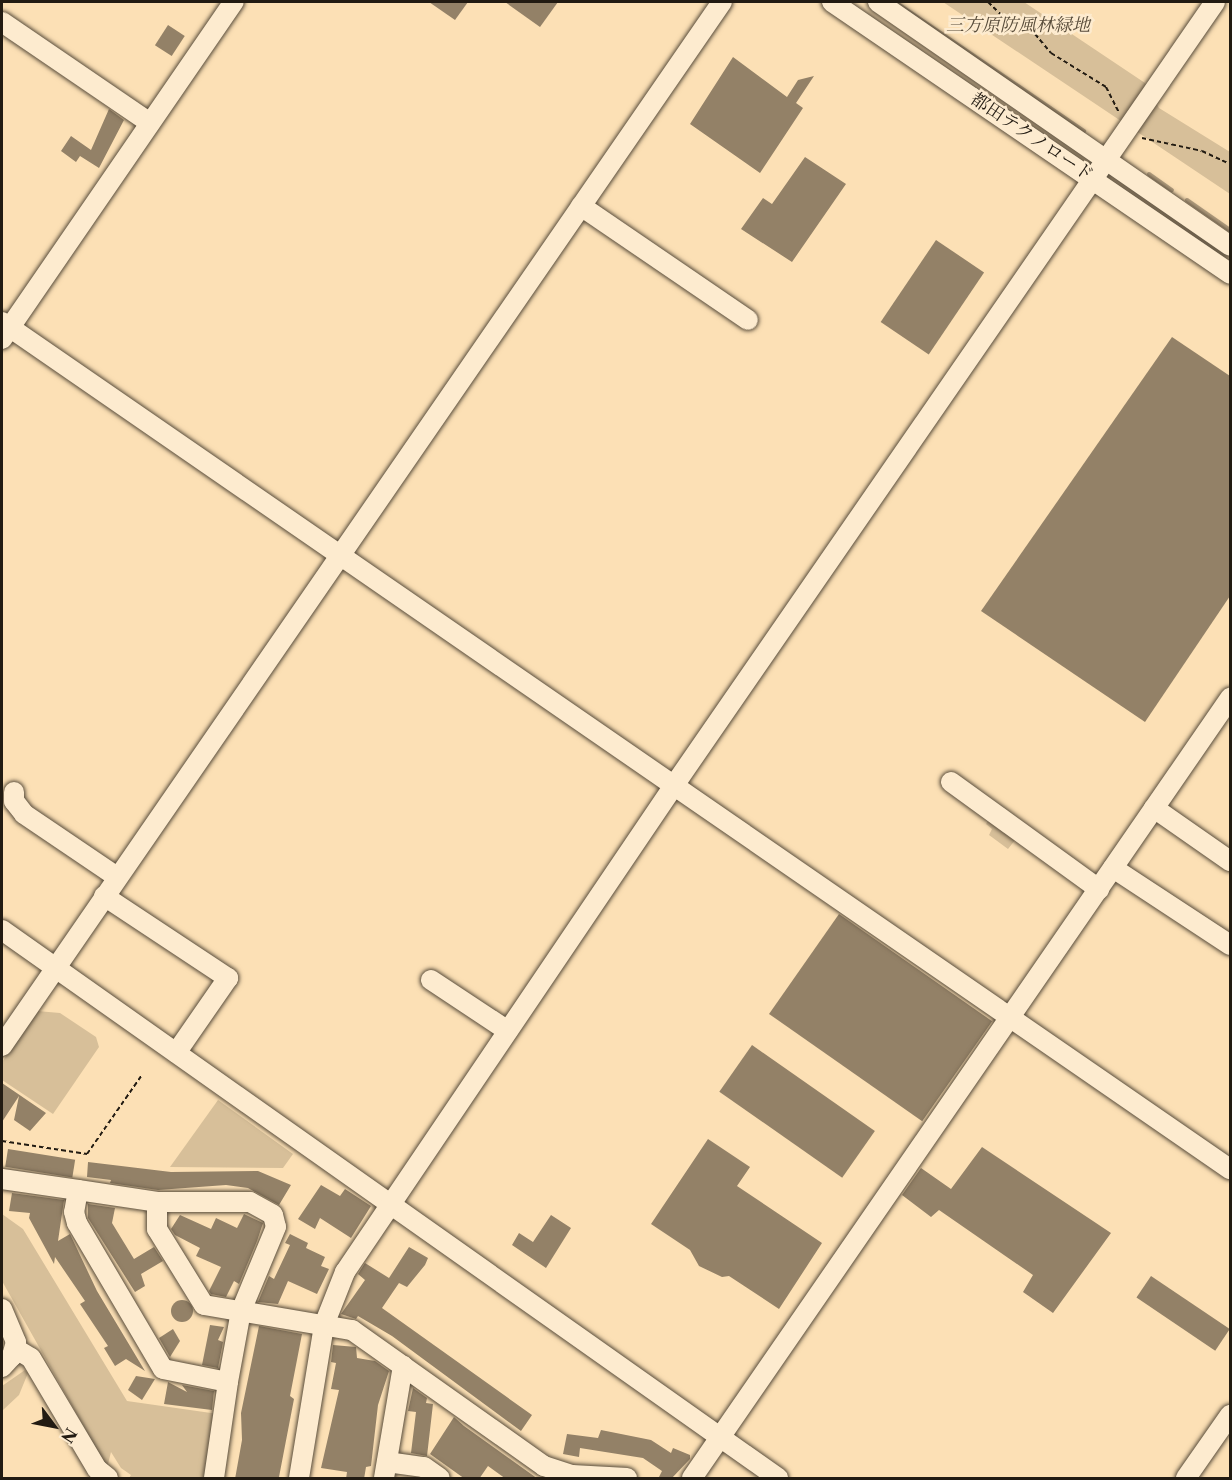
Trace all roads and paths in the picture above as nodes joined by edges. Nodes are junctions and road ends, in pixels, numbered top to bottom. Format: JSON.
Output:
{"nodes":[{"id":1,"x":234,"y":2,"type":"edge"},
{"id":2,"x":722,"y":2,"type":"edge"},
{"id":3,"x":832,"y":2,"type":"edge"},
{"id":4,"x":878,"y":2,"type":"edge"},
{"id":5,"x":988,"y":2,"type":"edge"},
{"id":6,"x":1215,"y":2,"type":"edge"},
{"id":7,"x":2,"y":22,"type":"edge"},
{"id":8,"x":150,"y":123,"type":"junction"},
{"id":9,"x":1132,"y":137,"type":"junction"},
{"id":10,"x":1108,"y":158,"type":"junction"},
{"id":11,"x":1230,"y":164,"type":"edge"},
{"id":12,"x":1094,"y":179,"type":"junction"},
{"id":13,"x":581,"y":206,"type":"junction"},
{"id":14,"x":1230,"y":246,"type":"edge"},
{"id":15,"x":1230,"y":274,"type":"edge"},
{"id":16,"x":748,"y":320,"type":"dead end"},
{"id":17,"x":4,"y":330,"type":"edge"},
{"id":18,"x":341,"y":555,"type":"junction"},
{"id":19,"x":1230,"y":698,"type":"edge"},
{"id":20,"x":951,"y":782,"type":"dead end"},
{"id":21,"x":675,"y":784,"type":"junction"},
{"id":22,"x":14,"y":792,"type":"dead end"},
{"id":23,"x":1154,"y":808,"type":"junction"},
{"id":24,"x":1230,"y":861,"type":"edge"},
{"id":25,"x":1113,"y":868,"type":"junction"},
{"id":26,"x":117,"y":877,"type":"junction"},
{"id":27,"x":1099,"y":889,"type":"junction"},
{"id":28,"x":104,"y":896,"type":"junction"},
{"id":29,"x":2,"y":930,"type":"edge"},
{"id":30,"x":1230,"y":945,"type":"edge"},
{"id":31,"x":55,"y":968,"type":"junction"},
{"id":32,"x":431,"y":980,"type":"dead end"},
{"id":33,"x":1012,"y":1015,"type":"junction"},
{"id":34,"x":9,"y":1022,"type":"edge"},
{"id":35,"x":508,"y":1031,"type":"junction"},
{"id":36,"x":2,"y":1046,"type":"edge"},
{"id":37,"x":176,"y":1053,"type":"junction"},
{"id":38,"x":142,"y":1075,"type":"dead end"},
{"id":39,"x":2,"y":1140,"type":"edge"},
{"id":40,"x":1230,"y":1169,"type":"edge"},
{"id":41,"x":2,"y":1179,"type":"edge"},
{"id":42,"x":78,"y":1190,"type":"junction"},
{"id":43,"x":157,"y":1202,"type":"junction"},
{"id":44,"x":391,"y":1205,"type":"junction"},
{"id":45,"x":2,"y":1311,"type":"edge"},
{"id":46,"x":242,"y":1311,"type":"junction"},
{"id":47,"x":324,"y":1326,"type":"junction"},
{"id":48,"x":16,"y":1349,"type":"junction"},
{"id":49,"x":403,"y":1366,"type":"junction"},
{"id":50,"x":2,"y":1367,"type":"edge"},
{"id":51,"x":228,"y":1382,"type":"junction"},
{"id":52,"x":1230,"y":1415,"type":"edge"},
{"id":53,"x":721,"y":1438,"type":"junction"},
{"id":54,"x":385,"y":1470,"type":"edge"},
{"id":55,"x":108,"y":1479,"type":"edge"},
{"id":56,"x":214,"y":1479,"type":"edge"},
{"id":57,"x":299,"y":1479,"type":"edge"},
{"id":58,"x":440,"y":1479,"type":"edge"},
{"id":59,"x":627,"y":1479,"type":"edge"},
{"id":60,"x":692,"y":1479,"type":"edge"},
{"id":61,"x":778,"y":1479,"type":"edge"},
{"id":62,"x":1186,"y":1479,"type":"edge"}],
"edges":[{"from":1,"to":8,"type":"street"},
{"from":2,"to":13,"type":"street"},
{"from":3,"to":12,"type":"street","name":"都田テクノロード"},
{"from":4,"to":10,"type":"street","name":"都田テクノロード"},
{"from":5,"to":9,"type":"path"},
{"from":6,"to":9,"type":"street"},
{"from":7,"to":8,"type":"street"},
{"from":8,"to":17,"type":"street"},
{"from":9,"to":10,"type":"street"},
{"from":9,"to":11,"type":"path"},
{"from":10,"to":12,"type":"street"},
{"from":10,"to":14,"type":"street","name":"都田テクノロード"},
{"from":12,"to":15,"type":"street","name":"都田テクノロード"},
{"from":12,"to":21,"type":"street"},
{"from":13,"to":16,"type":"street"},
{"from":13,"to":18,"type":"street"},
{"from":17,"to":18,"type":"street"},
{"from":18,"to":21,"type":"street"},
{"from":18,"to":26,"type":"street"},
{"from":19,"to":23,"type":"street"},
{"from":20,"to":27,"type":"street"},
{"from":21,"to":33,"type":"street"},
{"from":21,"to":35,"type":"street"},
{"from":22,"to":26,"type":"street"},
{"from":23,"to":24,"type":"street"},
{"from":23,"to":25,"type":"street"},
{"from":25,"to":27,"type":"street"},
{"from":25,"to":30,"type":"street"},
{"from":26,"to":28,"type":"street"},
{"from":27,"to":33,"type":"street"},
{"from":28,"to":31,"type":"street"},
{"from":28,"to":37,"type":"street"},
{"from":29,"to":31,"type":"street"},
{"from":31,"to":34,"type":"street"},
{"from":31,"to":37,"type":"street"},
{"from":32,"to":35,"type":"street"},
{"from":33,"to":40,"type":"street"},
{"from":33,"to":53,"type":"street"},
{"from":34,"to":36,"type":"street"},
{"from":35,"to":44,"type":"street"},
{"from":37,"to":44,"type":"street"},
{"from":38,"to":39,"type":"path"},
{"from":41,"to":42,"type":"street"},
{"from":42,"to":43,"type":"street"},
{"from":42,"to":51,"type":"street"},
{"from":43,"to":46,"type":"street"},
{"from":43,"to":46,"type":"street"},
{"from":44,"to":47,"type":"street"},
{"from":44,"to":53,"type":"street"},
{"from":45,"to":48,"type":"street"},
{"from":46,"to":47,"type":"street"},
{"from":46,"to":51,"type":"street"},
{"from":47,"to":49,"type":"street"},
{"from":47,"to":57,"type":"street"},
{"from":48,"to":50,"type":"street"},
{"from":48,"to":55,"type":"street"},
{"from":49,"to":54,"type":"street"},
{"from":49,"to":59,"type":"street"},
{"from":51,"to":56,"type":"street"},
{"from":52,"to":62,"type":"street"},
{"from":53,"to":60,"type":"street"},
{"from":53,"to":61,"type":"street"},
{"from":54,"to":58,"type":"street"}]}
